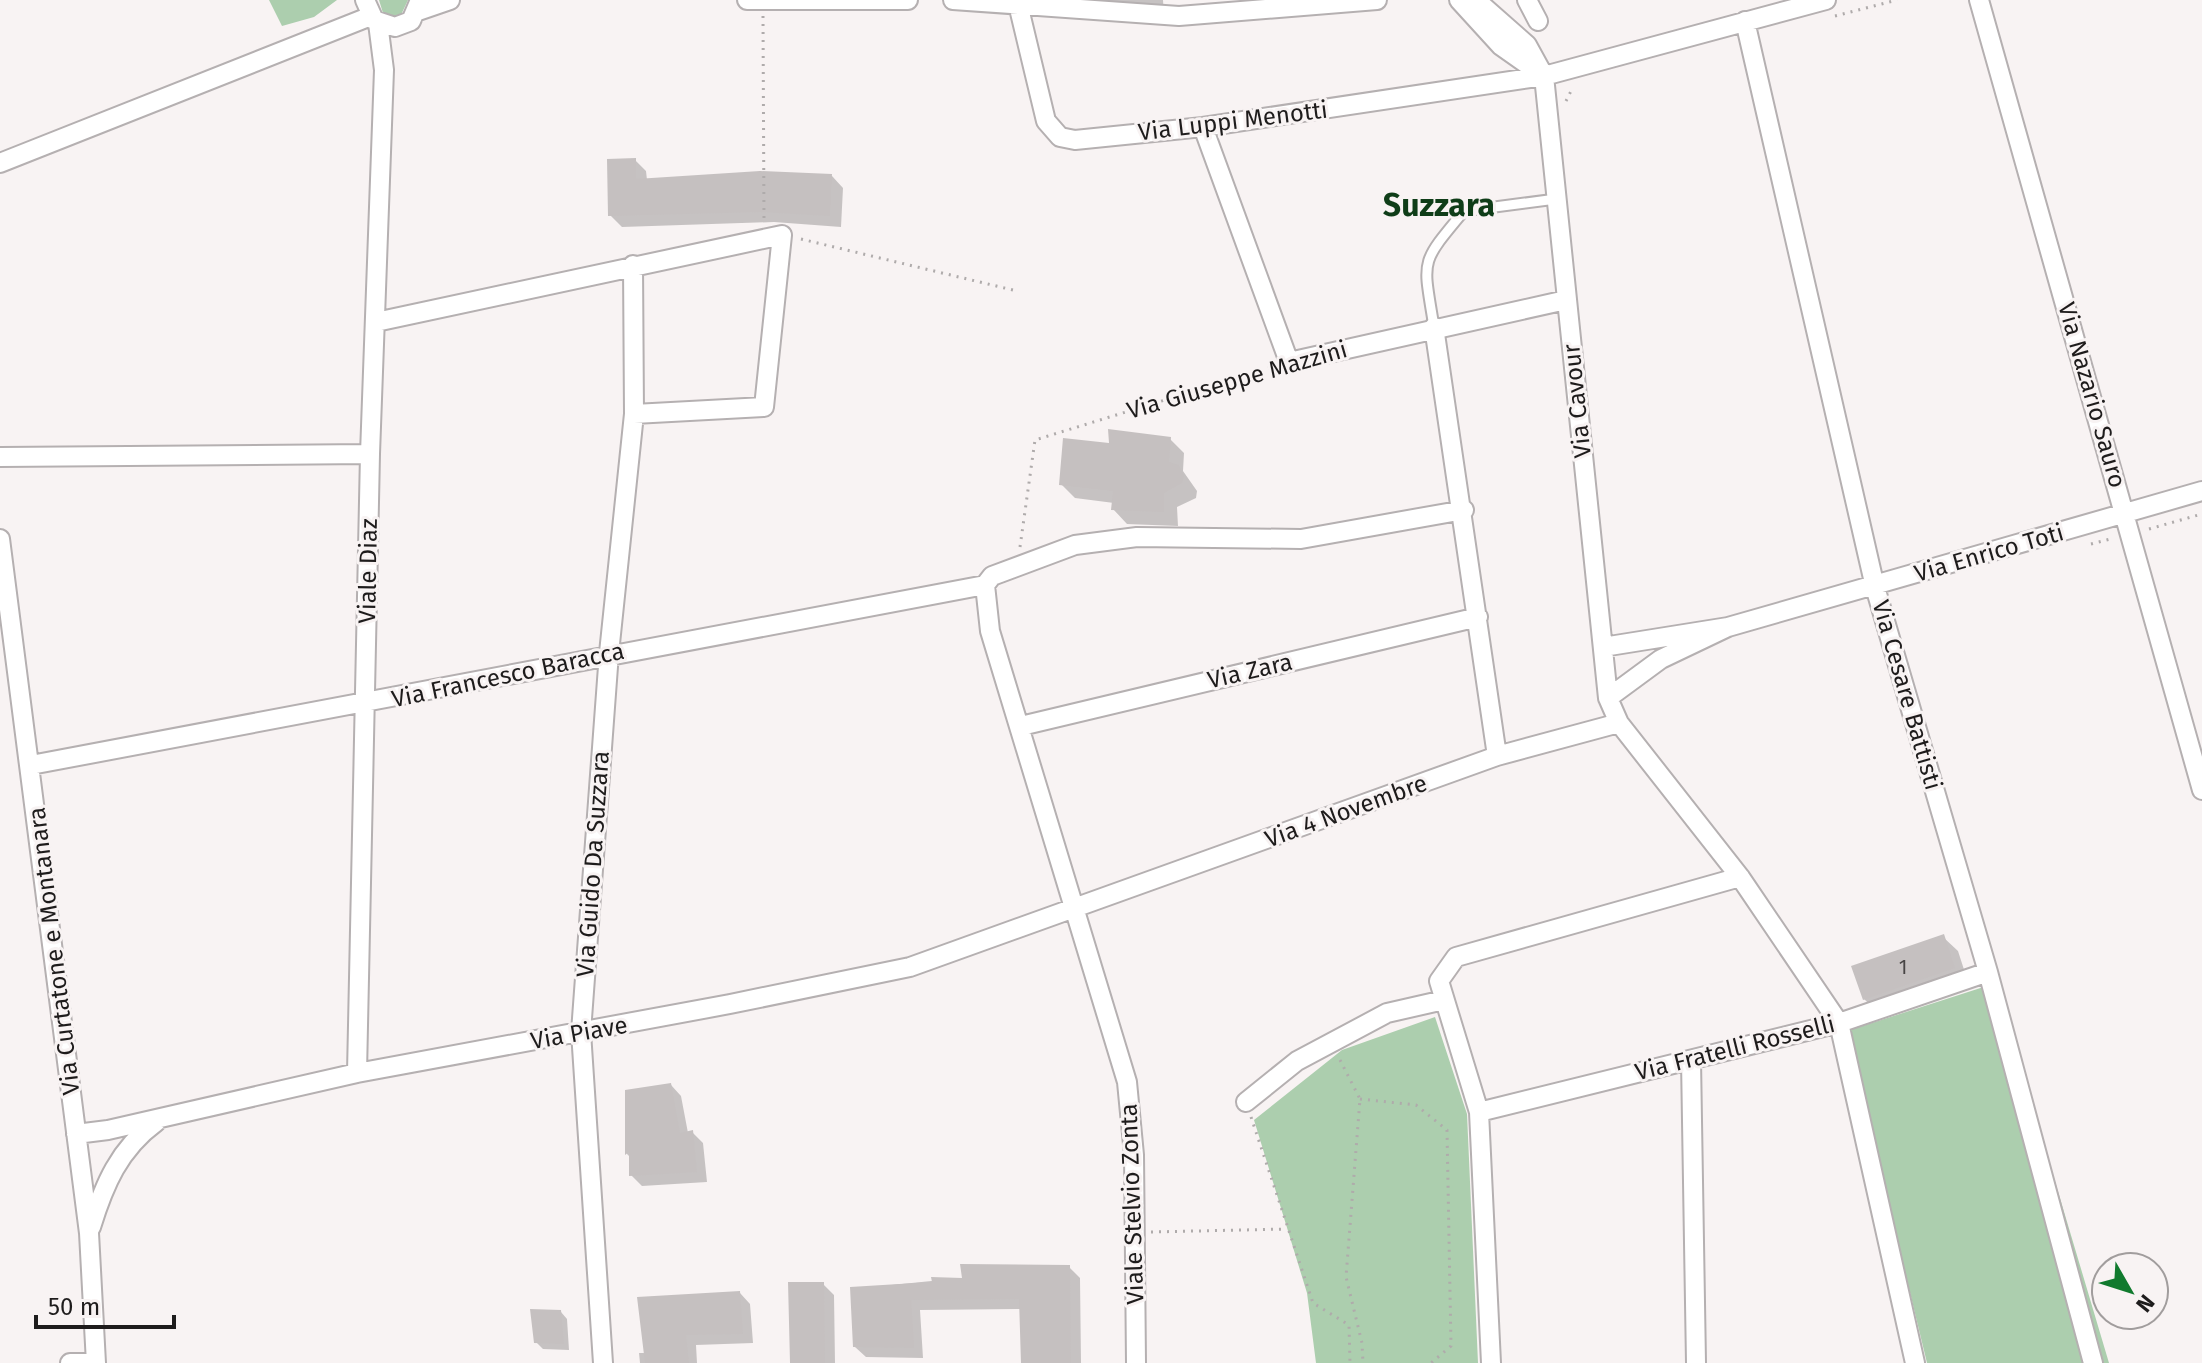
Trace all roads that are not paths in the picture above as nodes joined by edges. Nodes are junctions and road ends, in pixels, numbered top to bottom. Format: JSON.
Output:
{"nodes":[{"id":1,"x":359,"y":0,"type":"edge"},
{"id":2,"x":450,"y":0,"type":"edge"},
{"id":3,"x":747,"y":0,"type":"edge"},
{"id":4,"x":763,"y":0,"type":"edge"},
{"id":5,"x":908,"y":0,"type":"edge"},
{"id":6,"x":953,"y":0,"type":"edge"},
{"id":7,"x":1377,"y":0,"type":"edge"},
{"id":8,"x":1459,"y":0,"type":"edge"},
{"id":9,"x":1476,"y":0,"type":"edge"},
{"id":10,"x":1527,"y":0,"type":"edge"},
{"id":11,"x":1826,"y":0,"type":"edge"},
{"id":12,"x":1979,"y":0,"type":"edge"},
{"id":13,"x":826,"y":1,"type":"edge"},
{"id":14,"x":1017,"y":3,"type":"edge"},
{"id":15,"x":416,"y":11,"type":"edge"},
{"id":16,"x":371,"y":13,"type":"edge"},
{"id":17,"x":1538,"y":21,"type":"dead end"},
{"id":18,"x":1745,"y":21,"type":"junction"},
{"id":19,"x":320,"y":37,"type":"junction"},
{"id":20,"x":384,"y":70,"type":"junction"},
{"id":21,"x":1544,"y":76,"type":"junction"},
{"id":22,"x":1203,"y":127,"type":"junction"},
{"id":23,"x":0,"y":163,"type":"edge"},
{"id":24,"x":1556,"y":199,"type":"junction"},
{"id":25,"x":633,"y":265,"type":"junction"},
{"id":26,"x":1566,"y":300,"type":"junction"},
{"id":27,"x":376,"y":322,"type":"junction"},
{"id":28,"x":1434,"y":327,"type":"junction"},
{"id":29,"x":634,"y":414,"type":"junction"},
{"id":30,"x":370,"y":454,"type":"junction"},
{"id":31,"x":0,"y":457,"type":"edge"},
{"id":32,"x":2202,"y":491,"type":"edge"},
{"id":33,"x":1464,"y":510,"type":"junction"},
{"id":34,"x":2126,"y":513,"type":"junction"},
{"id":35,"x":0,"y":539,"type":"edge"},
{"id":36,"x":985,"y":585,"type":"junction"},
{"id":37,"x":1875,"y":587,"type":"junction"},
{"id":38,"x":1478,"y":617,"type":"junction"},
{"id":39,"x":1728,"y":627,"type":"junction"},
{"id":40,"x":1603,"y":647,"type":"junction"},
{"id":41,"x":609,"y":653,"type":"junction"},
{"id":42,"x":1608,"y":698,"type":"junction"},
{"id":43,"x":366,"y":704,"type":"junction"},
{"id":44,"x":1619,"y":723,"type":"junction"},
{"id":45,"x":1021,"y":726,"type":"junction"},
{"id":46,"x":1497,"y":756,"type":"junction"},
{"id":47,"x":31,"y":765,"type":"junction"},
{"id":48,"x":2202,"y":790,"type":"edge"},
{"id":49,"x":1740,"y":877,"type":"junction"},
{"id":50,"x":1076,"y":909,"type":"junction"},
{"id":51,"x":1988,"y":972,"type":"junction"},
{"id":52,"x":1444,"y":1000,"type":"junction"},
{"id":53,"x":1839,"y":1023,"type":"junction"},
{"id":54,"x":581,"y":1032,"type":"junction"},
{"id":55,"x":1691,"y":1060,"type":"junction"},
{"id":56,"x":357,"y":1073,"type":"junction"},
{"id":57,"x":1246,"y":1102,"type":"road end"},
{"id":58,"x":1479,"y":1112,"type":"junction"},
{"id":59,"x":162,"y":1118,"type":"junction"},
{"id":60,"x":76,"y":1134,"type":"junction"},
{"id":61,"x":89,"y":1233,"type":"junction"},
{"id":62,"x":70,"y":1363,"type":"edge"},
{"id":63,"x":96,"y":1363,"type":"edge"},
{"id":64,"x":603,"y":1363,"type":"edge"},
{"id":65,"x":1136,"y":1363,"type":"edge"},
{"id":66,"x":1491,"y":1363,"type":"edge"},
{"id":67,"x":1696,"y":1363,"type":"edge"},
{"id":68,"x":1915,"y":1363,"type":"edge"},
{"id":69,"x":2093,"y":1363,"type":"edge"}],
"edges":[{"from":1,"to":19,"type":"street"},
{"from":2,"to":15,"type":"street"},
{"from":3,"to":4,"type":"street"},
{"from":4,"to":13,"type":"street"},
{"from":5,"to":13,"type":"street"},
{"from":6,"to":14,"type":"street"},
{"from":7,"to":14,"type":"street"},
{"from":8,"to":21,"type":"street"},
{"from":9,"to":21,"type":"street"},
{"from":10,"to":17,"type":"street"},
{"from":11,"to":18,"type":"street","name":"Via Luppi Menotti"},
{"from":12,"to":34,"type":"street","name":"Via Nazario Sauro"},
{"from":14,"to":22,"type":"street","name":"Via Luppi Menotti"},
{"from":15,"to":16,"type":"street"},
{"from":15,"to":20,"type":"street"},
{"from":16,"to":19,"type":"street"},
{"from":16,"to":20,"type":"street"},
{"from":18,"to":21,"type":"street","name":"Via Luppi Menotti"},
{"from":18,"to":37,"type":"street","name":"Via Cesare Battisti"},
{"from":19,"to":23,"type":"street"},
{"from":20,"to":27,"type":"street","name":"Viale Diaz"},
{"from":21,"to":22,"type":"street","name":"Via Luppi Menotti"},
{"from":21,"to":24,"type":"street","name":"Via Cavour"},
{"from":22,"to":28,"type":"street","name":"Via Giuseppe Mazzini"},
{"from":24,"to":26,"type":"street","name":"Via Cavour"},
{"from":24,"to":28,"type":"lane"},
{"from":25,"to":27,"type":"street"},
{"from":25,"to":29,"type":"street","name":"Via Guido Da Suzzara"},
{"from":25,"to":29,"type":"street"},
{"from":26,"to":28,"type":"street","name":"Via Giuseppe Mazzini"},
{"from":26,"to":40,"type":"street","name":"Via Cavour"},
{"from":27,"to":30,"type":"street","name":"Viale Diaz"},
{"from":28,"to":33,"type":"street"},
{"from":29,"to":41,"type":"street","name":"Via Guido Da Suzzara"},
{"from":30,"to":31,"type":"street"},
{"from":30,"to":43,"type":"street","name":"Viale Diaz"},
{"from":32,"to":34,"type":"street","name":"Via Enrico Toti"},
{"from":33,"to":36,"type":"street","name":"Via Francesco Baracca"},
{"from":33,"to":38,"type":"street"},
{"from":34,"to":37,"type":"street","name":"Via Enrico Toti"},
{"from":34,"to":48,"type":"street","name":"Via Nazario Sauro"},
{"from":35,"to":47,"type":"street","name":"Via Curtatone e Montanara"},
{"from":36,"to":41,"type":"street","name":"Via Francesco Baracca"},
{"from":36,"to":45,"type":"street","name":"Viale Stelvio Zonta"},
{"from":37,"to":39,"type":"street","name":"Via Enrico Toti"},
{"from":37,"to":51,"type":"street","name":"Via Cesare Battisti"},
{"from":38,"to":45,"type":"street","name":"Via Zara"},
{"from":38,"to":46,"type":"street"},
{"from":39,"to":40,"type":"street","name":"Via Enrico Toti"},
{"from":39,"to":42,"type":"street","name":"Via Enrico Toti"},
{"from":40,"to":42,"type":"street","name":"Via Cavour"},
{"from":41,"to":43,"type":"street","name":"Via Francesco Baracca"},
{"from":41,"to":54,"type":"street","name":"Via Guido Da Suzzara"},
{"from":42,"to":44,"type":"street","name":"Via Cavour"},
{"from":43,"to":47,"type":"street","name":"Via Francesco Baracca"},
{"from":43,"to":56,"type":"street","name":"Viale Diaz"},
{"from":44,"to":46,"type":"street","name":"Via 4 Novembre"},
{"from":44,"to":49,"type":"street","name":"Via Fratelli Rosselli"},
{"from":45,"to":50,"type":"street","name":"Viale Stelvio Zonta"},
{"from":46,"to":50,"type":"street","name":"Via 4 Novembre"},
{"from":47,"to":60,"type":"street","name":"Via Curtatone e Montanara"},
{"from":49,"to":52,"type":"street"},
{"from":49,"to":53,"type":"street","name":"Via Fratelli Rosselli"},
{"from":50,"to":54,"type":"street","name":"Via Piave"},
{"from":50,"to":65,"type":"street","name":"Viale Stelvio Zonta"},
{"from":51,"to":53,"type":"street","name":"Via Fratelli Rosselli"},
{"from":51,"to":69,"type":"street","name":"Via Cesare Battisti"},
{"from":52,"to":57,"type":"street"},
{"from":52,"to":58,"type":"street"},
{"from":53,"to":55,"type":"street","name":"Via Fratelli Rosselli"},
{"from":53,"to":68,"type":"street"},
{"from":54,"to":56,"type":"street","name":"Via Piave"},
{"from":54,"to":64,"type":"street","name":"Via Guido Da Suzzara"},
{"from":55,"to":58,"type":"street","name":"Via Fratelli Rosselli"},
{"from":55,"to":67,"type":"street"},
{"from":56,"to":59,"type":"street","name":"Via Piave"},
{"from":58,"to":66,"type":"street"},
{"from":59,"to":60,"type":"street","name":"Via Piave"},
{"from":59,"to":61,"type":"street"},
{"from":60,"to":61,"type":"street","name":"Via Curtatone e Montanara"},
{"from":61,"to":63,"type":"street","name":"Via Curtatone e Montanara"},
{"from":62,"to":63,"type":"street"}]}
